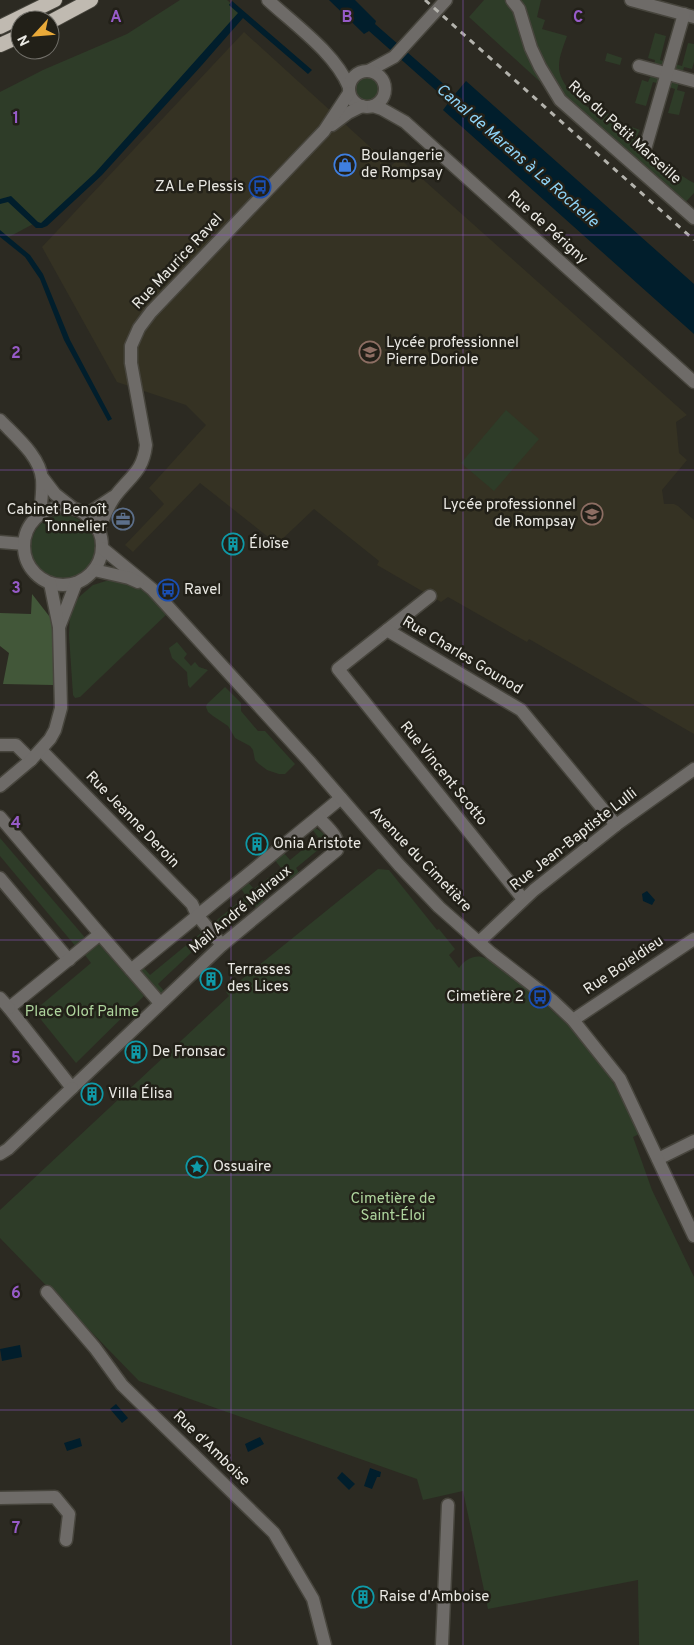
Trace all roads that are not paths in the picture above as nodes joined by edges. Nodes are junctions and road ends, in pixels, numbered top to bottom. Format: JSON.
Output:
{"nodes":[{"id":1,"x":55,"y":0,"type":"edge"},
{"id":2,"x":91,"y":0,"type":"edge"},
{"id":3,"x":268,"y":0,"type":"edge"},
{"id":4,"x":446,"y":0,"type":"edge"},
{"id":5,"x":631,"y":0,"type":"edge"},
{"id":6,"x":518,"y":3,"type":"edge"},
{"id":7,"x":689,"y":15,"type":"edge"},
{"id":8,"x":60,"y":17,"type":"edge"},
{"id":9,"x":0,"y":26,"type":"edge"},
{"id":10,"x":394,"y":57,"type":"junction"},
{"id":11,"x":332,"y":59,"type":"junction"},
{"id":12,"x":639,"y":66,"type":"dead end"},
{"id":13,"x":364,"y":71,"type":"junction"},
{"id":14,"x":666,"y":74,"type":"junction"},
{"id":15,"x":384,"y":81,"type":"junction"},
{"id":16,"x":694,"y":81,"type":"edge"},
{"id":17,"x":349,"y":90,"type":"junction"},
{"id":18,"x":368,"y":106,"type":"junction"},
{"id":19,"x":324,"y":131,"type":"junction"},
{"id":20,"x":646,"y":146,"type":"dead end"},
{"id":21,"x":694,"y":218,"type":"edge"},
{"id":22,"x":694,"y":382,"type":"edge"},
{"id":23,"x":0,"y":420,"type":"edge"},
{"id":24,"x":42,"y":477,"type":"junction"},
{"id":25,"x":115,"y":496,"type":"junction"},
{"id":26,"x":74,"y":508,"type":"junction"},
{"id":27,"x":40,"y":514,"type":"junction"},
{"id":28,"x":86,"y":515,"type":"junction"},
{"id":29,"x":98,"y":530,"type":"junction"},
{"id":30,"x":0,"y":542,"type":"edge"},
{"id":31,"x":24,"y":544,"type":"junction"},
{"id":32,"x":102,"y":548,"type":"junction"},
{"id":33,"x":94,"y":570,"type":"junction"},
{"id":34,"x":50,"y":583,"type":"junction"},
{"id":35,"x":76,"y":583,"type":"junction"},
{"id":36,"x":152,"y":588,"type":"junction"},
{"id":37,"x":430,"y":596,"type":"dead end"},
{"id":38,"x":59,"y":627,"type":"junction"},
{"id":39,"x":387,"y":630,"type":"junction"},
{"id":40,"x":0,"y":745,"type":"edge"},
{"id":41,"x":41,"y":750,"type":"junction"},
{"id":42,"x":31,"y":760,"type":"junction"},
{"id":43,"x":694,"y":769,"type":"edge"},
{"id":44,"x":0,"y":786,"type":"edge"},
{"id":45,"x":341,"y":798,"type":"junction"},
{"id":46,"x":0,"y":817,"type":"edge"},
{"id":47,"x":318,"y":817,"type":"junction"},
{"id":48,"x":616,"y":825,"type":"junction"},
{"id":49,"x":0,"y":878,"type":"edge"},
{"id":50,"x":524,"y":899,"type":"junction"},
{"id":51,"x":197,"y":915,"type":"junction"},
{"id":52,"x":100,"y":934,"type":"junction"},
{"id":53,"x":694,"y":938,"type":"edge"},
{"id":54,"x":479,"y":942,"type":"junction"},
{"id":55,"x":222,"y":945,"type":"junction"},
{"id":56,"x":70,"y":960,"type":"junction"},
{"id":57,"x":131,"y":970,"type":"junction"},
{"id":58,"x":0,"y":998,"type":"edge"},
{"id":59,"x":160,"y":1003,"type":"junction"},
{"id":60,"x":9,"y":1008,"type":"junction"},
{"id":61,"x":573,"y":1020,"type":"junction"},
{"id":62,"x":72,"y":1088,"type":"junction"},
{"id":63,"x":694,"y":1141,"type":"edge"},
{"id":64,"x":0,"y":1154,"type":"edge"},
{"id":65,"x":658,"y":1159,"type":"junction"},
{"id":66,"x":694,"y":1234,"type":"edge"},
{"id":67,"x":47,"y":1292,"type":"dead end"},
{"id":68,"x":0,"y":1498,"type":"edge"},
{"id":69,"x":448,"y":1505,"type":"dead end"},
{"id":70,"x":66,"y":1540,"type":"dead end"},
{"id":71,"x":325,"y":1645,"type":"edge"},
{"id":72,"x":442,"y":1645,"type":"edge"}],
"edges":[{"from":1,"to":9,"type":"highway"},
{"from":2,"to":8,"type":"highway"},
{"from":3,"to":11,"type":"street"},
{"from":4,"to":10,"type":"street"},
{"from":5,"to":7,"type":"street"},
{"from":6,"to":21,"type":"street","name":"Rue du Petit Marseille"},
{"from":7,"to":14,"type":"street"},
{"from":10,"to":13,"type":"street"},
{"from":10,"to":15,"type":"street"},
{"from":11,"to":13,"type":"street"},
{"from":11,"to":17,"type":"street"},
{"from":12,"to":14,"type":"street"},
{"from":13,"to":15,"type":"street"},
{"from":13,"to":17,"type":"street"},
{"from":14,"to":16,"type":"street"},
{"from":14,"to":20,"type":"street"},
{"from":15,"to":18,"type":"street"},
{"from":17,"to":18,"type":"street"},
{"from":17,"to":19,"type":"street","name":"Rue Maurice Ravel"},
{"from":18,"to":19,"type":"street","name":"Rue Maurice Ravel"},
{"from":18,"to":22,"type":"street","name":"Rue de Périgny"},
{"from":19,"to":25,"type":"street","name":"Rue Maurice Ravel"},
{"from":23,"to":24,"type":"street"},
{"from":24,"to":26,"type":"street"},
{"from":24,"to":27,"type":"street"},
{"from":25,"to":28,"type":"street","name":"Rue Maurice Ravel"},
{"from":25,"to":29,"type":"street","name":"Rue Maurice Ravel"},
{"from":26,"to":27,"type":"street"},
{"from":26,"to":28,"type":"street"},
{"from":27,"to":31,"type":"street"},
{"from":28,"to":29,"type":"street"},
{"from":29,"to":32,"type":"street"},
{"from":30,"to":31,"type":"street"},
{"from":31,"to":34,"type":"street"},
{"from":32,"to":33,"type":"street"},
{"from":32,"to":36,"type":"street","name":"Avenue du Cimetière"},
{"from":33,"to":35,"type":"street"},
{"from":33,"to":36,"type":"street","name":"Avenue du Cimetière"},
{"from":34,"to":35,"type":"street"},
{"from":34,"to":38,"type":"street"},
{"from":35,"to":38,"type":"street"},
{"from":36,"to":45,"type":"street","name":"Avenue du Cimetière"},
{"from":37,"to":39,"type":"street"},
{"from":38,"to":41,"type":"street"},
{"from":39,"to":48,"type":"street","name":"Rue Charles Gounod"},
{"from":39,"to":50,"type":"street","name":"Rue Vincent Scotto"},
{"from":40,"to":42,"type":"street"},
{"from":41,"to":42,"type":"street"},
{"from":41,"to":51,"type":"street","name":"Rue Jeanne Deroin"},
{"from":42,"to":44,"type":"street"},
{"from":43,"to":48,"type":"street","name":"Rue Jean-Baptiste Lulli"},
{"from":45,"to":47,"type":"street","name":"Mail André Malraux"},
{"from":45,"to":54,"type":"street","name":"Avenue du Cimetière"},
{"from":46,"to":52,"type":"street"},
{"from":47,"to":51,"type":"street","name":"Mail André Malraux"},
{"from":47,"to":55,"type":"street","name":"Mail André Malraux"},
{"from":48,"to":50,"type":"street","name":"Rue Jean-Baptiste Lulli"},
{"from":49,"to":56,"type":"street"},
{"from":50,"to":54,"type":"street","name":"Rue Jean-Baptiste Lulli"},
{"from":51,"to":55,"type":"street","name":"Rue Jeanne Deroin"},
{"from":51,"to":57,"type":"street","name":"Mail André Malraux"},
{"from":52,"to":56,"type":"street"},
{"from":52,"to":57,"type":"street"},
{"from":53,"to":61,"type":"street","name":"Rue Boieldieu"},
{"from":54,"to":61,"type":"street","name":"Avenue du Cimetière"},
{"from":55,"to":59,"type":"street","name":"Mail André Malraux"},
{"from":56,"to":60,"type":"street"},
{"from":57,"to":59,"type":"street"},
{"from":58,"to":60,"type":"street"},
{"from":59,"to":62,"type":"street"},
{"from":60,"to":62,"type":"street"},
{"from":61,"to":65,"type":"street","name":"Avenue du Cimetière"},
{"from":62,"to":64,"type":"street"},
{"from":63,"to":65,"type":"street"},
{"from":65,"to":66,"type":"street","name":"Avenue du Cimetière"},
{"from":67,"to":71,"type":"street","name":"Rue d'Amboise"},
{"from":68,"to":70,"type":"street"},
{"from":69,"to":72,"type":"street"}]}
